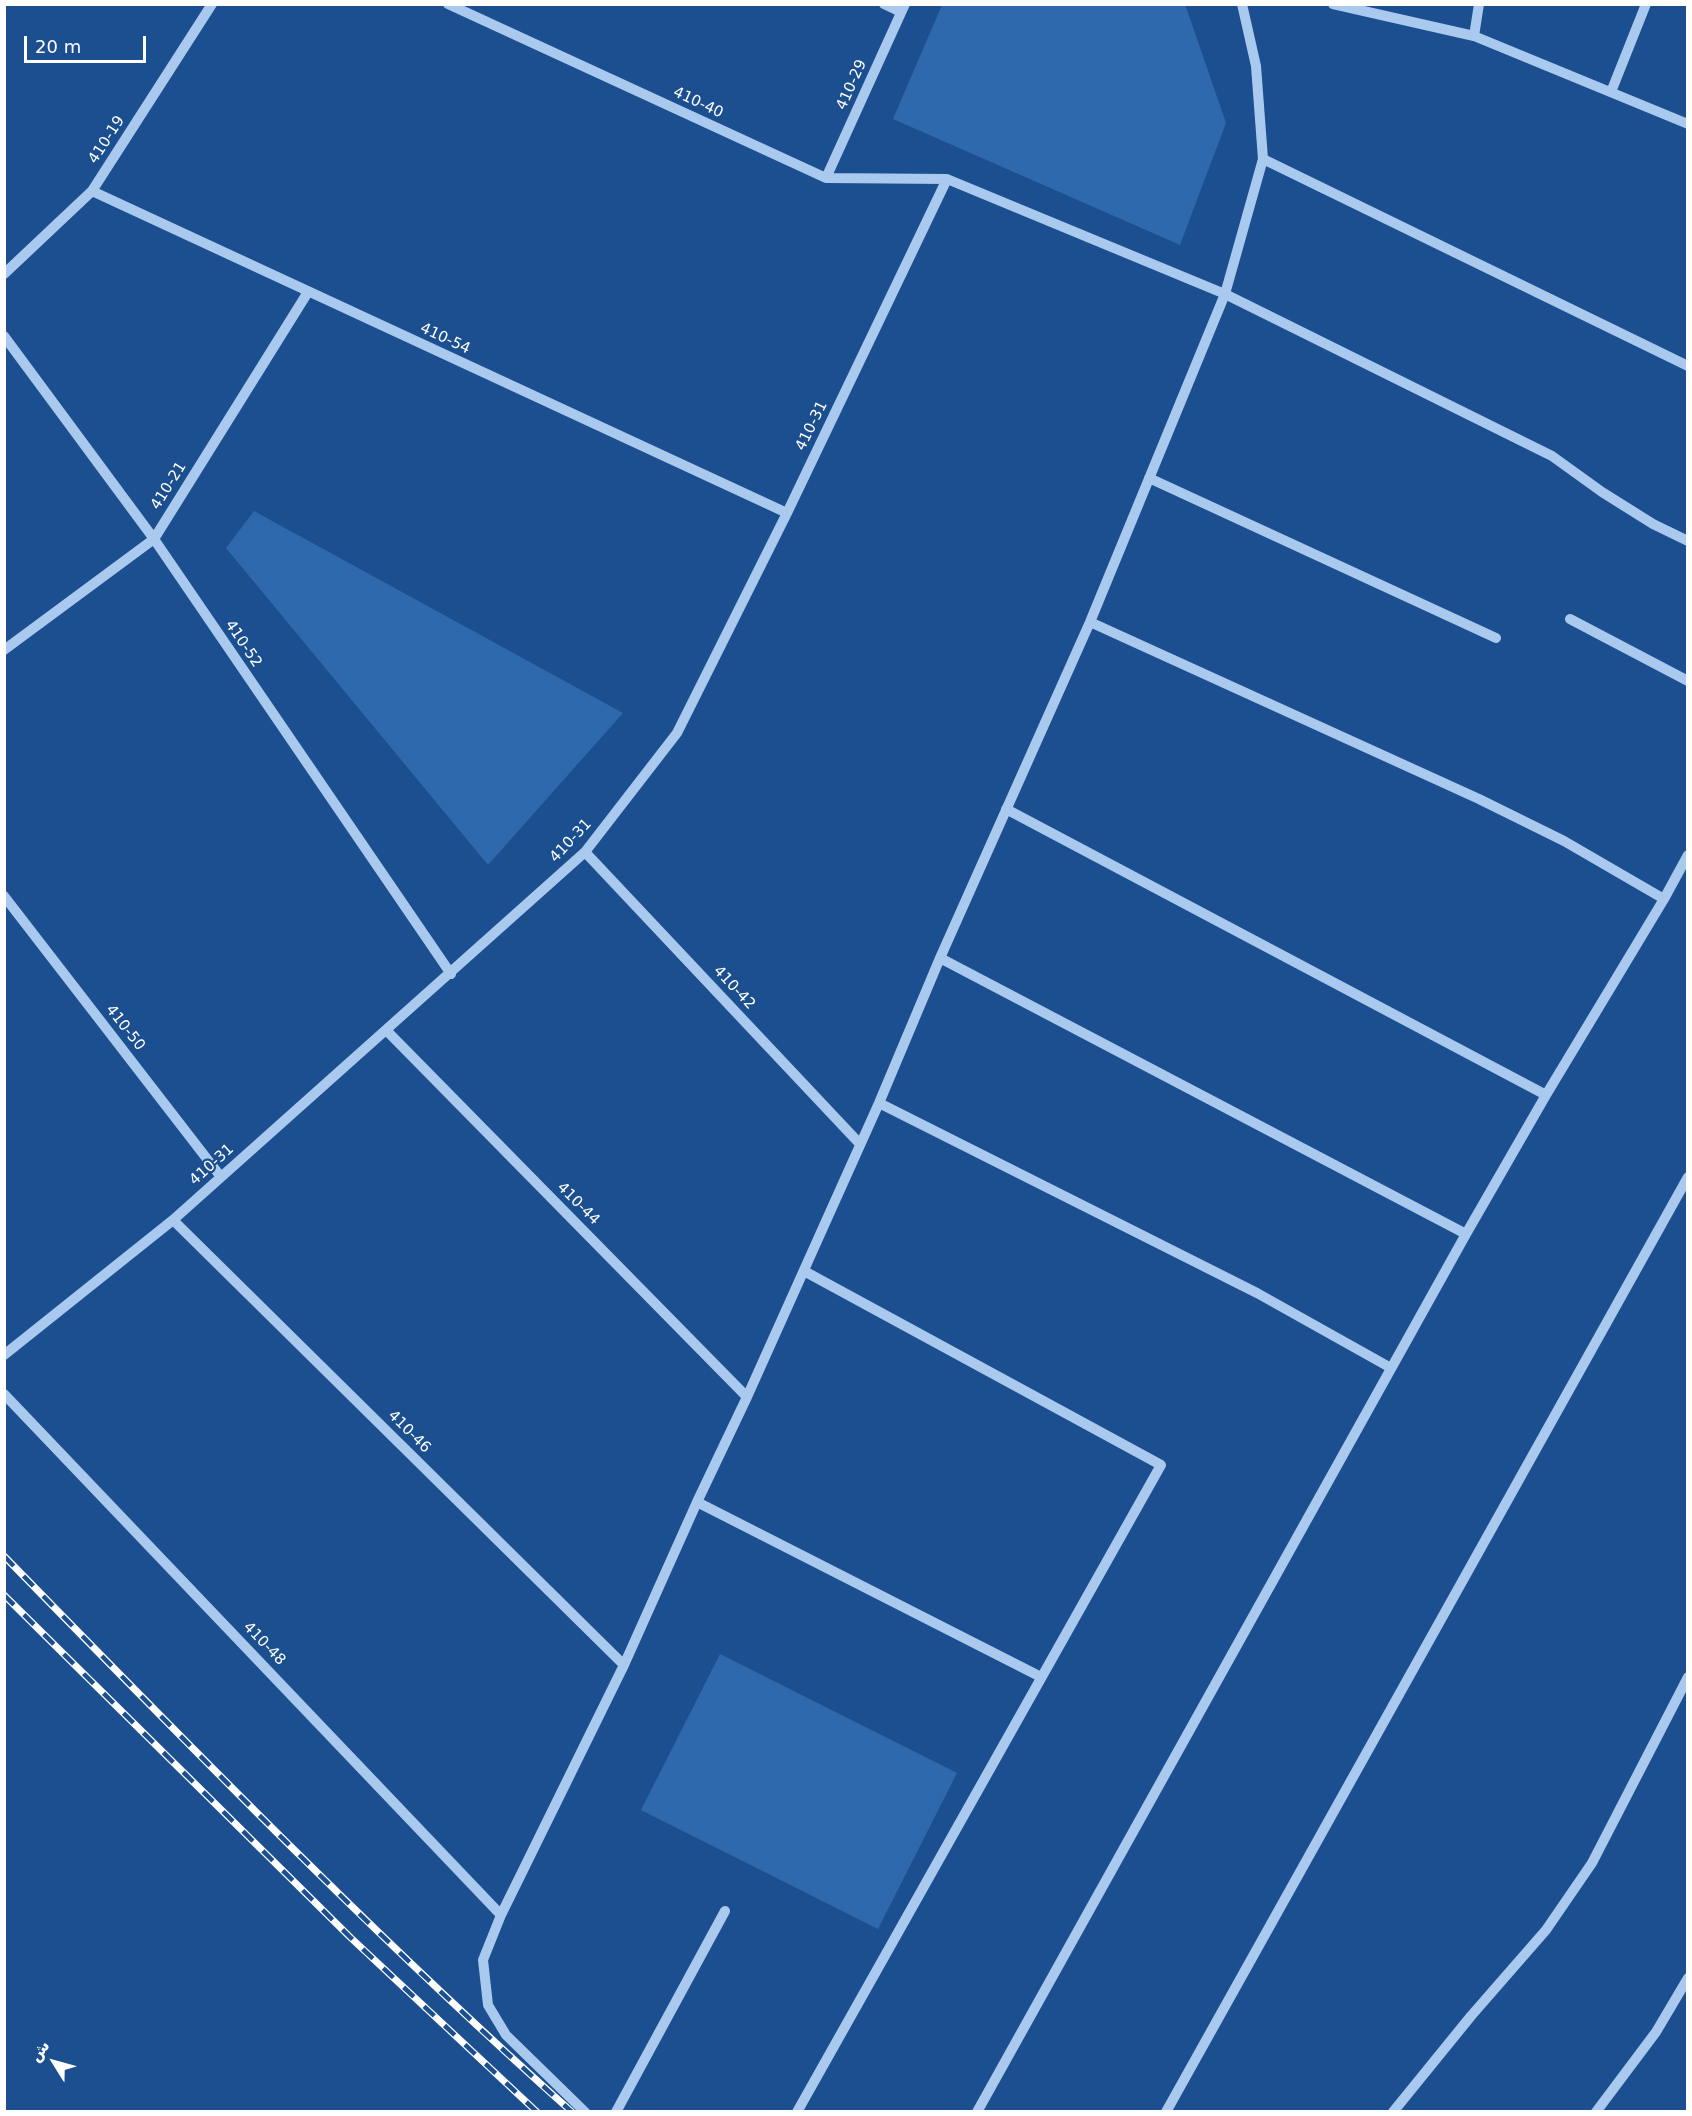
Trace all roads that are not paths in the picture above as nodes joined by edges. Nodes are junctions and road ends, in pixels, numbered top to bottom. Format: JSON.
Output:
{"nodes":[{"id":1,"x":212,"y":4,"type":"edge"},
{"id":2,"x":448,"y":4,"type":"edge"},
{"id":3,"x":884,"y":4,"type":"edge"},
{"id":4,"x":1242,"y":4,"type":"edge"},
{"id":5,"x":1333,"y":4,"type":"edge"},
{"id":6,"x":1479,"y":4,"type":"edge"},
{"id":7,"x":1646,"y":4,"type":"edge"},
{"id":8,"x":903,"y":8,"type":"edge"},
{"id":9,"x":1474,"y":36,"type":"junction"},
{"id":10,"x":1611,"y":92,"type":"junction"},
{"id":11,"x":1688,"y":124,"type":"edge"},
{"id":12,"x":1263,"y":159,"type":"junction"},
{"id":13,"x":826,"y":178,"type":"junction"},
{"id":14,"x":947,"y":179,"type":"junction"},
{"id":15,"x":92,"y":191,"type":"junction"},
{"id":16,"x":4,"y":274,"type":"edge"},
{"id":17,"x":308,"y":292,"type":"junction"},
{"id":18,"x":1225,"y":294,"type":"junction"},
{"id":19,"x":4,"y":336,"type":"edge"},
{"id":20,"x":1688,"y":366,"type":"edge"},
{"id":21,"x":1149,"y":478,"type":"junction"},
{"id":22,"x":787,"y":513,"type":"junction"},
{"id":23,"x":154,"y":539,"type":"junction"},
{"id":24,"x":1688,"y":541,"type":"edge"},
{"id":25,"x":1570,"y":619,"type":"dead end"},
{"id":26,"x":1090,"y":622,"type":"junction"},
{"id":27,"x":1496,"y":638,"type":"dead end"},
{"id":28,"x":4,"y":650,"type":"edge"},
{"id":29,"x":1688,"y":681,"type":"edge"},
{"id":30,"x":1006,"y":809,"type":"junction"},
{"id":31,"x":585,"y":852,"type":"junction"},
{"id":32,"x":1688,"y":855,"type":"edge"},
{"id":33,"x":4,"y":896,"type":"edge"},
{"id":34,"x":1664,"y":899,"type":"junction"},
{"id":35,"x":940,"y":958,"type":"junction"},
{"id":36,"x":451,"y":974,"type":"junction"},
{"id":37,"x":387,"y":1031,"type":"junction"},
{"id":38,"x":1546,"y":1095,"type":"junction"},
{"id":39,"x":879,"y":1103,"type":"junction"},
{"id":40,"x":860,"y":1144,"type":"junction"},
{"id":41,"x":221,"y":1177,"type":"junction"},
{"id":42,"x":1688,"y":1177,"type":"edge"},
{"id":43,"x":173,"y":1220,"type":"junction"},
{"id":44,"x":1466,"y":1234,"type":"junction"},
{"id":45,"x":804,"y":1270,"type":"junction"},
{"id":46,"x":4,"y":1355,"type":"edge"},
{"id":47,"x":1391,"y":1368,"type":"junction"},
{"id":48,"x":4,"y":1394,"type":"edge"},
{"id":49,"x":747,"y":1397,"type":"junction"},
{"id":50,"x":697,"y":1502,"type":"junction"},
{"id":51,"x":624,"y":1665,"type":"junction"},
{"id":52,"x":1041,"y":1677,"type":"junction"},
{"id":53,"x":1688,"y":1677,"type":"edge"},
{"id":54,"x":725,"y":1911,"type":"dead end"},
{"id":55,"x":501,"y":1915,"type":"junction"},
{"id":56,"x":1688,"y":1978,"type":"edge"},
{"id":57,"x":585,"y":2112,"type":"edge"},
{"id":58,"x":616,"y":2112,"type":"edge"},
{"id":59,"x":797,"y":2112,"type":"edge"},
{"id":60,"x":977,"y":2112,"type":"edge"},
{"id":61,"x":1166,"y":2112,"type":"edge"},
{"id":62,"x":1393,"y":2112,"type":"edge"},
{"id":63,"x":1596,"y":2112,"type":"edge"}],
"edges":[{"from":1,"to":15,"type":"street","name":"410-19"},
{"from":2,"to":13,"type":"street","name":"410-40"},
{"from":3,"to":8,"type":"street"},
{"from":4,"to":12,"type":"street"},
{"from":5,"to":9,"type":"street"},
{"from":6,"to":9,"type":"street"},
{"from":7,"to":10,"type":"street"},
{"from":8,"to":13,"type":"street","name":"410-29"},
{"from":9,"to":10,"type":"street"},
{"from":10,"to":11,"type":"street"},
{"from":12,"to":18,"type":"street"},
{"from":12,"to":20,"type":"street"},
{"from":13,"to":14,"type":"street","name":"410-40"},
{"from":14,"to":18,"type":"street"},
{"from":14,"to":22,"type":"street","name":"410-31"},
{"from":15,"to":16,"type":"street","name":"410-19"},
{"from":15,"to":17,"type":"street","name":"410-54"},
{"from":17,"to":22,"type":"street","name":"410-54"},
{"from":17,"to":23,"type":"street","name":"410-21"},
{"from":18,"to":21,"type":"street"},
{"from":18,"to":24,"type":"street"},
{"from":19,"to":23,"type":"street","name":"410-52"},
{"from":21,"to":26,"type":"street"},
{"from":21,"to":27,"type":"street"},
{"from":22,"to":31,"type":"street","name":"410-31"},
{"from":23,"to":28,"type":"street","name":"410-21"},
{"from":23,"to":36,"type":"street","name":"410-52"},
{"from":25,"to":29,"type":"street"},
{"from":26,"to":30,"type":"street"},
{"from":26,"to":34,"type":"street"},
{"from":30,"to":35,"type":"street"},
{"from":30,"to":38,"type":"street"},
{"from":31,"to":36,"type":"street","name":"410-31"},
{"from":31,"to":40,"type":"street","name":"410-42"},
{"from":32,"to":34,"type":"street"},
{"from":33,"to":41,"type":"street","name":"410-50"},
{"from":34,"to":38,"type":"street"},
{"from":35,"to":39,"type":"street"},
{"from":35,"to":44,"type":"street"},
{"from":36,"to":37,"type":"street","name":"410-31"},
{"from":37,"to":41,"type":"street","name":"410-31"},
{"from":37,"to":49,"type":"street","name":"410-44"},
{"from":38,"to":44,"type":"street"},
{"from":39,"to":40,"type":"street"},
{"from":39,"to":47,"type":"street"},
{"from":40,"to":45,"type":"street"},
{"from":41,"to":43,"type":"street","name":"410-31"},
{"from":42,"to":61,"type":"street"},
{"from":43,"to":46,"type":"street","name":"410-31"},
{"from":43,"to":51,"type":"street","name":"410-46"},
{"from":44,"to":47,"type":"street"},
{"from":45,"to":49,"type":"street"},
{"from":45,"to":52,"type":"street"},
{"from":47,"to":60,"type":"street"},
{"from":48,"to":55,"type":"street","name":"410-48"},
{"from":49,"to":50,"type":"street"},
{"from":50,"to":51,"type":"street"},
{"from":50,"to":52,"type":"street"},
{"from":51,"to":55,"type":"street"},
{"from":52,"to":59,"type":"street"},
{"from":53,"to":62,"type":"street"},
{"from":54,"to":58,"type":"street"},
{"from":55,"to":57,"type":"street"},
{"from":56,"to":63,"type":"street"}]}
